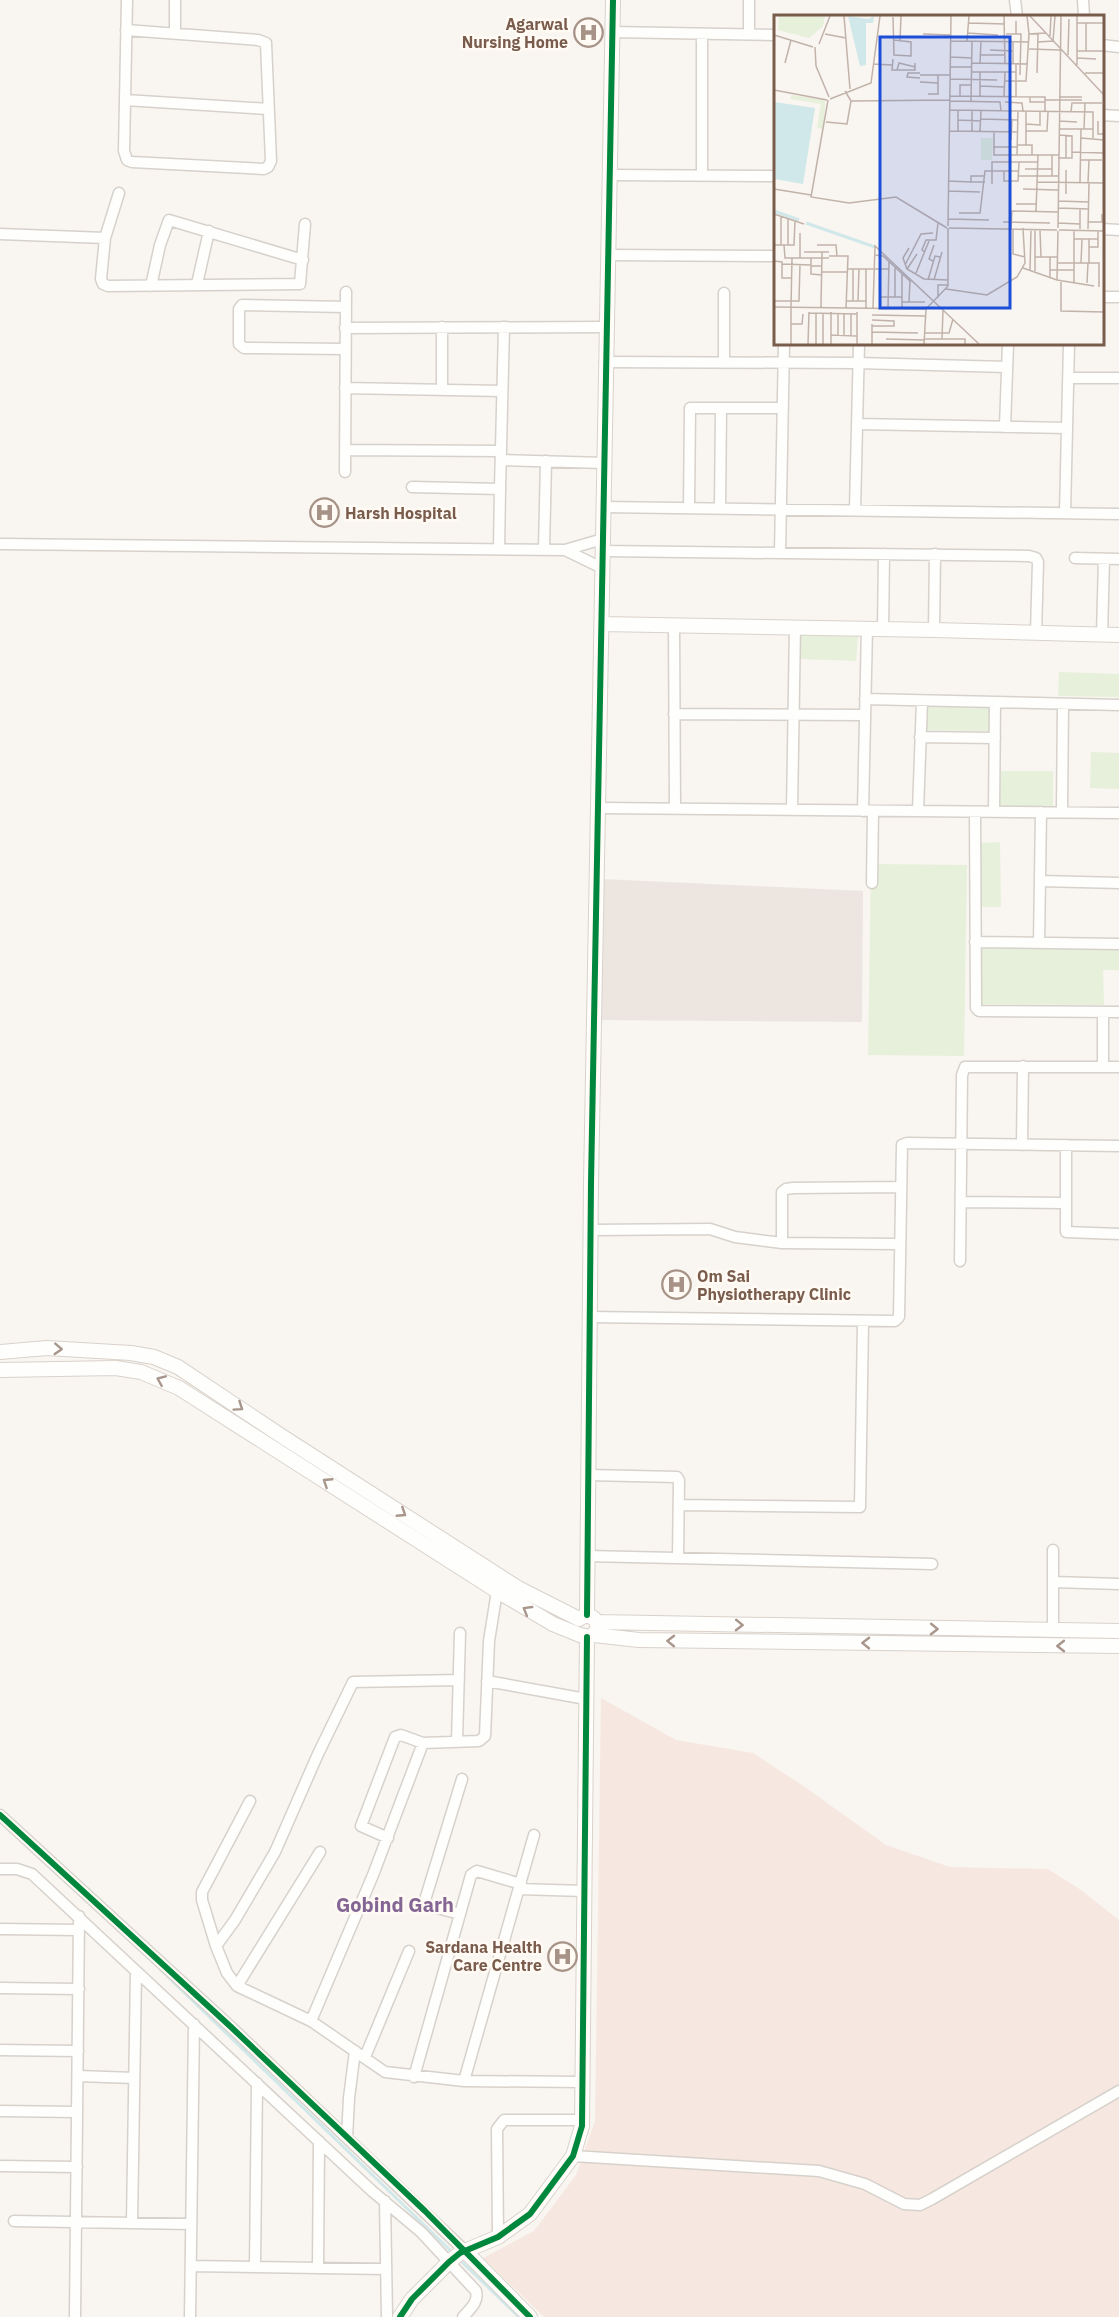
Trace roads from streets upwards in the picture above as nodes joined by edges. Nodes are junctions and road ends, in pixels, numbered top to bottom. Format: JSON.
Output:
{"nodes":[{"id":1,"x":127,"y":0,"type":"edge"},
{"id":2,"x":175,"y":0,"type":"edge"},
{"id":3,"x":613,"y":0,"type":"edge"},
{"id":4,"x":749,"y":0,"type":"edge"},
{"id":5,"x":1015,"y":0,"type":"edge"},
{"id":6,"x":1083,"y":0,"type":"edge"},
{"id":7,"x":1017,"y":15,"type":"edge"},
{"id":8,"x":1084,"y":15,"type":"edge"},
{"id":9,"x":126,"y":30,"type":"junction"},
{"id":10,"x":612,"y":32,"type":"junction"},
{"id":11,"x":175,"y":34,"type":"junction"},
{"id":12,"x":702,"y":34,"type":"junction"},
{"id":13,"x":749,"y":34,"type":"junction"},
{"id":14,"x":774,"y":35,"type":"edge"},
{"id":15,"x":1104,"y":45,"type":"edge"},
{"id":16,"x":1119,"y":47,"type":"edge"},
{"id":17,"x":125,"y":100,"type":"junction"},
{"id":18,"x":268,"y":109,"type":"junction"},
{"id":19,"x":1104,"y":115,"type":"edge"},
{"id":20,"x":1119,"y":116,"type":"edge"},
{"id":21,"x":610,"y":175,"type":"junction"},
{"id":22,"x":702,"y":176,"type":"junction"},
{"id":23,"x":774,"y":176,"type":"edge"},
{"id":24,"x":118,"y":193,"type":"dead end"},
{"id":25,"x":305,"y":224,"type":"dead end"},
{"id":26,"x":209,"y":231,"type":"junction"},
{"id":27,"x":0,"y":234,"type":"edge"},
{"id":28,"x":105,"y":238,"type":"junction"},
{"id":29,"x":608,"y":255,"type":"junction"},
{"id":30,"x":774,"y":256,"type":"edge"},
{"id":31,"x":303,"y":260,"type":"junction"},
{"id":32,"x":197,"y":284,"type":"junction"},
{"id":33,"x":151,"y":286,"type":"junction"},
{"id":34,"x":346,"y":292,"type":"dead end"},
{"id":35,"x":724,"y":293,"type":"dead end"},
{"id":36,"x":346,"y":308,"type":"junction"},
{"id":37,"x":345,"y":327,"type":"junction"},
{"id":38,"x":442,"y":327,"type":"junction"},
{"id":39,"x":504,"y":327,"type":"junction"},
{"id":40,"x":606,"y":327,"type":"junction"},
{"id":41,"x":784,"y":345,"type":"edge"},
{"id":42,"x":859,"y":345,"type":"edge"},
{"id":43,"x":1008,"y":345,"type":"edge"},
{"id":44,"x":1070,"y":345,"type":"edge"},
{"id":45,"x":345,"y":349,"type":"junction"},
{"id":46,"x":605,"y":362,"type":"junction"},
{"id":47,"x":724,"y":363,"type":"junction"},
{"id":48,"x":784,"y":363,"type":"junction"},
{"id":49,"x":858,"y":363,"type":"junction"},
{"id":50,"x":1007,"y":367,"type":"junction"},
{"id":51,"x":1069,"y":378,"type":"junction"},
{"id":52,"x":1119,"y":378,"type":"edge"},
{"id":53,"x":345,"y":388,"type":"junction"},
{"id":54,"x":442,"y":390,"type":"junction"},
{"id":55,"x":502,"y":391,"type":"junction"},
{"id":56,"x":721,"y":408,"type":"junction"},
{"id":57,"x":783,"y":408,"type":"junction"},
{"id":58,"x":857,"y":424,"type":"junction"},
{"id":59,"x":1005,"y":428,"type":"junction"},
{"id":60,"x":1067,"y":428,"type":"junction"},
{"id":61,"x":345,"y":450,"type":"junction"},
{"id":62,"x":501,"y":456,"type":"junction"},
{"id":63,"x":546,"y":461,"type":"junction"},
{"id":64,"x":604,"y":462,"type":"junction"},
{"id":65,"x":345,"y":472,"type":"dead end"},
{"id":66,"x":412,"y":487,"type":"dead end"},
{"id":67,"x":500,"y":489,"type":"junction"},
{"id":68,"x":603,"y":507,"type":"junction"},
{"id":69,"x":689,"y":508,"type":"junction"},
{"id":70,"x":720,"y":508,"type":"junction"},
{"id":71,"x":781,"y":508,"type":"junction"},
{"id":72,"x":855,"y":509,"type":"junction"},
{"id":73,"x":1065,"y":513,"type":"junction"},
{"id":74,"x":1119,"y":514,"type":"edge"},
{"id":75,"x":0,"y":544,"type":"edge"},
{"id":76,"x":603,"y":545,"type":"junction"},
{"id":77,"x":499,"y":549,"type":"junction"},
{"id":78,"x":544,"y":549,"type":"junction"},
{"id":79,"x":565,"y":550,"type":"junction"},
{"id":80,"x":780,"y":553,"type":"junction"},
{"id":81,"x":884,"y":554,"type":"junction"},
{"id":82,"x":935,"y":555,"type":"junction"},
{"id":83,"x":1075,"y":558,"type":"dead end"},
{"id":84,"x":1104,"y":559,"type":"junction"},
{"id":85,"x":1119,"y":559,"type":"edge"},
{"id":86,"x":602,"y":568,"type":"junction"},
{"id":87,"x":602,"y":624,"type":"junction"},
{"id":88,"x":674,"y":625,"type":"junction"},
{"id":89,"x":795,"y":627,"type":"junction"},
{"id":90,"x":867,"y":628,"type":"junction"},
{"id":91,"x":883,"y":629,"type":"junction"},
{"id":92,"x":934,"y":630,"type":"junction"},
{"id":93,"x":1036,"y":633,"type":"junction"},
{"id":94,"x":1101,"y":635,"type":"junction"},
{"id":95,"x":1119,"y":635,"type":"edge"},
{"id":96,"x":866,"y":699,"type":"junction"},
{"id":97,"x":922,"y":701,"type":"junction"},
{"id":98,"x":995,"y":702,"type":"junction"},
{"id":99,"x":1063,"y":704,"type":"junction"},
{"id":100,"x":1119,"y":705,"type":"edge"},
{"id":101,"x":674,"y":714,"type":"junction"},
{"id":102,"x":793,"y":714,"type":"junction"},
{"id":103,"x":865,"y":715,"type":"junction"},
{"id":104,"x":921,"y":738,"type":"junction"},
{"id":105,"x":995,"y":738,"type":"junction"},
{"id":106,"x":599,"y":808,"type":"junction"},
{"id":107,"x":675,"y":808,"type":"junction"},
{"id":108,"x":792,"y":810,"type":"junction"},
{"id":109,"x":868,"y":811,"type":"junction"},
{"id":110,"x":918,"y":811,"type":"junction"},
{"id":111,"x":975,"y":812,"type":"junction"},
{"id":112,"x":993,"y":812,"type":"junction"},
{"id":113,"x":1041,"y":812,"type":"junction"},
{"id":114,"x":1062,"y":812,"type":"junction"},
{"id":115,"x":1119,"y":813,"type":"edge"},
{"id":116,"x":1041,"y":881,"type":"junction"},
{"id":117,"x":872,"y":883,"type":"dead end"},
{"id":118,"x":1119,"y":883,"type":"edge"},
{"id":119,"x":975,"y":942,"type":"junction"},
{"id":120,"x":1039,"y":943,"type":"junction"},
{"id":121,"x":1119,"y":944,"type":"edge"},
{"id":122,"x":1103,"y":1012,"type":"junction"},
{"id":123,"x":1119,"y":1012,"type":"edge"},
{"id":124,"x":1023,"y":1066,"type":"junction"},
{"id":125,"x":1103,"y":1066,"type":"junction"},
{"id":126,"x":1119,"y":1067,"type":"edge"},
{"id":127,"x":962,"y":1144,"type":"junction"},
{"id":128,"x":1022,"y":1145,"type":"junction"},
{"id":129,"x":1066,"y":1145,"type":"junction"},
{"id":130,"x":1119,"y":1146,"type":"edge"},
{"id":131,"x":900,"y":1188,"type":"junction"},
{"id":132,"x":961,"y":1202,"type":"junction"},
{"id":133,"x":1065,"y":1203,"type":"junction"},
{"id":134,"x":590,"y":1230,"type":"junction"},
{"id":135,"x":1119,"y":1234,"type":"edge"},
{"id":136,"x":782,"y":1243,"type":"junction"},
{"id":137,"x":899,"y":1244,"type":"junction"},
{"id":138,"x":960,"y":1261,"type":"dead end"},
{"id":139,"x":590,"y":1317,"type":"junction"},
{"id":140,"x":863,"y":1322,"type":"junction"},
{"id":141,"x":0,"y":1352,"type":"edge"},
{"id":142,"x":0,"y":1370,"type":"edge"},
{"id":143,"x":588,"y":1475,"type":"junction"},
{"id":144,"x":679,"y":1505,"type":"junction"},
{"id":145,"x":1053,"y":1550,"type":"dead end"},
{"id":146,"x":587,"y":1556,"type":"junction"},
{"id":147,"x":678,"y":1558,"type":"junction"},
{"id":148,"x":932,"y":1563,"type":"dead end"},
{"id":149,"x":1053,"y":1582,"type":"junction"},
{"id":150,"x":1119,"y":1584,"type":"edge"},
{"id":151,"x":497,"y":1591,"type":"junction"},
{"id":152,"x":587,"y":1627,"type":"junction"},
{"id":153,"x":1053,"y":1630,"type":"junction"},
{"id":154,"x":1119,"y":1631,"type":"edge"},
{"id":155,"x":460,"y":1633,"type":"dead end"},
{"id":156,"x":1119,"y":1646,"type":"edge"},
{"id":157,"x":459,"y":1680,"type":"junction"},
{"id":158,"x":487,"y":1681,"type":"junction"},
{"id":159,"x":586,"y":1699,"type":"junction"},
{"id":160,"x":457,"y":1741,"type":"junction"},
{"id":161,"x":423,"y":1743,"type":"junction"},
{"id":162,"x":462,"y":1779,"type":"dead end"},
{"id":163,"x":250,"y":1801,"type":"dead end"},
{"id":164,"x":0,"y":1815,"type":"edge"},
{"id":165,"x":534,"y":1835,"type":"dead end"},
{"id":166,"x":388,"y":1838,"type":"junction"},
{"id":167,"x":320,"y":1852,"type":"dead end"},
{"id":168,"x":0,"y":1869,"type":"edge"},
{"id":169,"x":520,"y":1886,"type":"junction"},
{"id":170,"x":584,"y":1891,"type":"junction"},
{"id":171,"x":460,"y":1914,"type":"junction"},
{"id":172,"x":79,"y":1916,"type":"junction"},
{"id":173,"x":0,"y":1929,"type":"edge"},
{"id":174,"x":79,"y":1930,"type":"junction"},
{"id":175,"x":216,"y":1946,"type":"junction"},
{"id":176,"x":409,"y":1951,"type":"dead end"},
{"id":177,"x":136,"y":1971,"type":"junction"},
{"id":178,"x":237,"y":1986,"type":"junction"},
{"id":179,"x":0,"y":1988,"type":"edge"},
{"id":180,"x":78,"y":1989,"type":"junction"},
{"id":181,"x":311,"y":2021,"type":"junction"},
{"id":182,"x":194,"y":2024,"type":"junction"},
{"id":183,"x":0,"y":2050,"type":"edge"},
{"id":184,"x":78,"y":2051,"type":"junction"},
{"id":185,"x":360,"y":2054,"type":"junction"},
{"id":186,"x":78,"y":2076,"type":"junction"},
{"id":187,"x":414,"y":2077,"type":"junction"},
{"id":188,"x":134,"y":2078,"type":"junction"},
{"id":189,"x":464,"y":2081,"type":"junction"},
{"id":190,"x":583,"y":2082,"type":"junction"},
{"id":191,"x":257,"y":2083,"type":"junction"},
{"id":192,"x":1119,"y":2091,"type":"edge"},
{"id":193,"x":0,"y":2111,"type":"edge"},
{"id":194,"x":77,"y":2112,"type":"junction"},
{"id":195,"x":582,"y":2120,"type":"junction"},
{"id":196,"x":347,"y":2139,"type":"junction"},
{"id":197,"x":319,"y":2141,"type":"junction"},
{"id":198,"x":573,"y":2156,"type":"junction"},
{"id":199,"x":0,"y":2166,"type":"edge"},
{"id":200,"x":77,"y":2167,"type":"junction"},
{"id":201,"x":385,"y":2201,"type":"junction"},
{"id":202,"x":14,"y":2221,"type":"dead end"},
{"id":203,"x":76,"y":2222,"type":"junction"},
{"id":204,"x":132,"y":2223,"type":"junction"},
{"id":205,"x":191,"y":2224,"type":"junction"},
{"id":206,"x":498,"y":2236,"type":"junction"},
{"id":207,"x":457,"y":2256,"type":"junction"},
{"id":208,"x":191,"y":2266,"type":"junction"},
{"id":209,"x":255,"y":2267,"type":"junction"},
{"id":210,"x":318,"y":2268,"type":"junction"},
{"id":211,"x":386,"y":2269,"type":"junction"},
{"id":212,"x":75,"y":2317,"type":"edge"},
{"id":213,"x":190,"y":2317,"type":"edge"},
{"id":214,"x":387,"y":2317,"type":"edge"},
{"id":215,"x":399,"y":2317,"type":"edge"},
{"id":216,"x":463,"y":2317,"type":"edge"},
{"id":217,"x":530,"y":2317,"type":"edge"}],
"edges":[{"from":1,"to":9,"type":"street"},
{"from":2,"to":11,"type":"street"},
{"from":3,"to":10,"type":"street"},
{"from":4,"to":13,"type":"street"},
{"from":5,"to":7,"type":"street"},
{"from":6,"to":8,"type":"street"},
{"from":9,"to":11,"type":"street"},
{"from":9,"to":17,"type":"street"},
{"from":10,"to":12,"type":"street"},
{"from":10,"to":21,"type":"street"},
{"from":11,"to":18,"type":"street"},
{"from":12,"to":13,"type":"street"},
{"from":12,"to":22,"type":"street"},
{"from":13,"to":14,"type":"street"},
{"from":15,"to":16,"type":"street"},
{"from":17,"to":18,"type":"street"},
{"from":17,"to":18,"type":"street"},
{"from":19,"to":20,"type":"street"},
{"from":21,"to":22,"type":"street"},
{"from":21,"to":29,"type":"street"},
{"from":22,"to":23,"type":"street"},
{"from":24,"to":28,"type":"street"},
{"from":25,"to":31,"type":"street"},
{"from":26,"to":31,"type":"street"},
{"from":26,"to":32,"type":"street"},
{"from":26,"to":33,"type":"street"},
{"from":27,"to":28,"type":"street"},
{"from":28,"to":33,"type":"street"},
{"from":29,"to":30,"type":"street"},
{"from":29,"to":40,"type":"street"},
{"from":31,"to":32,"type":"street"},
{"from":32,"to":33,"type":"street"},
{"from":34,"to":36,"type":"street"},
{"from":35,"to":47,"type":"street"},
{"from":36,"to":37,"type":"street"},
{"from":36,"to":45,"type":"street"},
{"from":37,"to":38,"type":"street"},
{"from":37,"to":45,"type":"street"},
{"from":38,"to":39,"type":"street"},
{"from":38,"to":54,"type":"street"},
{"from":39,"to":40,"type":"street"},
{"from":39,"to":55,"type":"street"},
{"from":40,"to":46,"type":"street"},
{"from":41,"to":48,"type":"street"},
{"from":42,"to":49,"type":"street"},
{"from":43,"to":50,"type":"street"},
{"from":44,"to":51,"type":"street"},
{"from":45,"to":53,"type":"street"},
{"from":46,"to":47,"type":"street"},
{"from":46,"to":64,"type":"street"},
{"from":47,"to":48,"type":"street"},
{"from":48,"to":49,"type":"street"},
{"from":48,"to":57,"type":"street"},
{"from":49,"to":50,"type":"street"},
{"from":49,"to":58,"type":"street"},
{"from":50,"to":59,"type":"street"},
{"from":51,"to":52,"type":"street"},
{"from":51,"to":60,"type":"street"},
{"from":53,"to":54,"type":"street"},
{"from":53,"to":61,"type":"street"},
{"from":54,"to":55,"type":"street"},
{"from":55,"to":62,"type":"street"},
{"from":56,"to":57,"type":"street"},
{"from":56,"to":69,"type":"street"},
{"from":56,"to":70,"type":"street"},
{"from":57,"to":71,"type":"street"},
{"from":58,"to":59,"type":"street"},
{"from":58,"to":72,"type":"street"},
{"from":59,"to":60,"type":"street"},
{"from":60,"to":73,"type":"street"},
{"from":61,"to":62,"type":"street"},
{"from":61,"to":65,"type":"street"},
{"from":62,"to":63,"type":"street"},
{"from":62,"to":67,"type":"street"},
{"from":63,"to":64,"type":"street"},
{"from":63,"to":78,"type":"street"},
{"from":64,"to":68,"type":"street"},
{"from":66,"to":67,"type":"street"},
{"from":67,"to":77,"type":"street"},
{"from":68,"to":69,"type":"street"},
{"from":68,"to":76,"type":"street"},
{"from":69,"to":70,"type":"street"},
{"from":70,"to":71,"type":"street"},
{"from":71,"to":72,"type":"street"},
{"from":71,"to":80,"type":"street"},
{"from":72,"to":73,"type":"street"},
{"from":73,"to":74,"type":"street"},
{"from":75,"to":77,"type":"street"},
{"from":76,"to":79,"type":"street"},
{"from":76,"to":80,"type":"street"},
{"from":76,"to":86,"type":"street"},
{"from":77,"to":78,"type":"street"},
{"from":78,"to":79,"type":"street"},
{"from":79,"to":86,"type":"street"},
{"from":80,"to":81,"type":"street"},
{"from":81,"to":82,"type":"street"},
{"from":81,"to":91,"type":"street"},
{"from":82,"to":92,"type":"street"},
{"from":82,"to":93,"type":"street"},
{"from":83,"to":84,"type":"street"},
{"from":84,"to":85,"type":"street"},
{"from":84,"to":94,"type":"street"},
{"from":86,"to":87,"type":"street"},
{"from":87,"to":88,"type":"street"},
{"from":87,"to":106,"type":"street"},
{"from":88,"to":89,"type":"street"},
{"from":88,"to":101,"type":"street"},
{"from":89,"to":90,"type":"street"},
{"from":89,"to":102,"type":"street"},
{"from":90,"to":91,"type":"street"},
{"from":90,"to":96,"type":"street"},
{"from":91,"to":92,"type":"street"},
{"from":92,"to":93,"type":"street"},
{"from":93,"to":94,"type":"street"},
{"from":94,"to":95,"type":"street"},
{"from":96,"to":97,"type":"street"},
{"from":96,"to":103,"type":"street"},
{"from":97,"to":98,"type":"street"},
{"from":97,"to":104,"type":"street"},
{"from":98,"to":99,"type":"street"},
{"from":98,"to":105,"type":"street"},
{"from":99,"to":100,"type":"street"},
{"from":99,"to":114,"type":"street"},
{"from":101,"to":102,"type":"street"},
{"from":101,"to":107,"type":"street"},
{"from":102,"to":103,"type":"street"},
{"from":102,"to":108,"type":"street"},
{"from":103,"to":109,"type":"street"},
{"from":104,"to":105,"type":"street"},
{"from":104,"to":110,"type":"street"},
{"from":105,"to":112,"type":"street"},
{"from":106,"to":107,"type":"street"},
{"from":106,"to":134,"type":"street"},
{"from":107,"to":108,"type":"street"},
{"from":108,"to":109,"type":"street"},
{"from":109,"to":110,"type":"street"},
{"from":109,"to":117,"type":"street"},
{"from":110,"to":111,"type":"street"},
{"from":111,"to":112,"type":"street"},
{"from":111,"to":119,"type":"street"},
{"from":112,"to":113,"type":"street"},
{"from":113,"to":114,"type":"street"},
{"from":113,"to":116,"type":"street"},
{"from":114,"to":115,"type":"street"},
{"from":116,"to":118,"type":"street"},
{"from":116,"to":120,"type":"street"},
{"from":119,"to":120,"type":"street"},
{"from":119,"to":122,"type":"street"},
{"from":120,"to":121,"type":"street"},
{"from":122,"to":123,"type":"street"},
{"from":122,"to":125,"type":"street"},
{"from":124,"to":125,"type":"street"},
{"from":124,"to":127,"type":"street"},
{"from":124,"to":128,"type":"street"},
{"from":125,"to":126,"type":"street"},
{"from":127,"to":128,"type":"street"},
{"from":127,"to":131,"type":"street"},
{"from":127,"to":132,"type":"street"},
{"from":128,"to":129,"type":"street"},
{"from":129,"to":130,"type":"street"},
{"from":129,"to":133,"type":"street"},
{"from":131,"to":136,"type":"street"},
{"from":131,"to":137,"type":"street"},
{"from":132,"to":133,"type":"street"},
{"from":132,"to":138,"type":"street"},
{"from":133,"to":135,"type":"street"},
{"from":134,"to":136,"type":"street"},
{"from":134,"to":139,"type":"street"},
{"from":136,"to":137,"type":"street"},
{"from":137,"to":140,"type":"street"},
{"from":139,"to":140,"type":"street"},
{"from":139,"to":143,"type":"street"},
{"from":140,"to":144,"type":"street"},
{"from":141,"to":152,"type":"street","one_way":true},
{"from":151,"to":142,"type":"street","one_way":true},
{"from":143,"to":144,"type":"street"},
{"from":143,"to":146,"type":"street"},
{"from":144,"to":147,"type":"street"},
{"from":145,"to":149,"type":"street"},
{"from":146,"to":147,"type":"street"},
{"from":146,"to":152,"type":"street"},
{"from":147,"to":148,"type":"street"},
{"from":149,"to":150,"type":"street"},
{"from":149,"to":153,"type":"street"},
{"from":152,"to":151,"type":"street","one_way":true},
{"from":151,"to":158,"type":"street"},
{"from":152,"to":153,"type":"street","one_way":true},
{"from":156,"to":152,"type":"street","one_way":true},
{"from":152,"to":159,"type":"street"},
{"from":153,"to":154,"type":"street"},
{"from":155,"to":157,"type":"street"},
{"from":157,"to":160,"type":"street"},
{"from":157,"to":175,"type":"street"},
{"from":158,"to":159,"type":"street"},
{"from":158,"to":160,"type":"street"},
{"from":159,"to":170,"type":"street"},
{"from":160,"to":161,"type":"street"},
{"from":161,"to":166,"type":"street"},
{"from":161,"to":166,"type":"street"},
{"from":162,"to":171,"type":"street"},
{"from":163,"to":175,"type":"street"},
{"from":164,"to":196,"type":"street"},
{"from":165,"to":169,"type":"street"},
{"from":166,"to":181,"type":"street"},
{"from":167,"to":178,"type":"street"},
{"from":168,"to":172,"type":"street"},
{"from":169,"to":170,"type":"street"},
{"from":169,"to":171,"type":"street"},
{"from":169,"to":189,"type":"street"},
{"from":170,"to":190,"type":"street"},
{"from":171,"to":187,"type":"street"},
{"from":172,"to":174,"type":"street"},
{"from":172,"to":177,"type":"street"},
{"from":173,"to":174,"type":"street"},
{"from":174,"to":180,"type":"street"},
{"from":175,"to":178,"type":"street"},
{"from":176,"to":185,"type":"street"},
{"from":177,"to":182,"type":"street"},
{"from":177,"to":188,"type":"street"},
{"from":178,"to":181,"type":"street"},
{"from":179,"to":180,"type":"street"},
{"from":180,"to":184,"type":"street"},
{"from":181,"to":185,"type":"street"},
{"from":182,"to":191,"type":"street"},
{"from":182,"to":205,"type":"street"},
{"from":183,"to":184,"type":"street"},
{"from":184,"to":186,"type":"street"},
{"from":185,"to":187,"type":"street"},
{"from":185,"to":196,"type":"street"},
{"from":186,"to":188,"type":"street"},
{"from":186,"to":194,"type":"street"},
{"from":187,"to":189,"type":"street"},
{"from":188,"to":204,"type":"street"},
{"from":189,"to":190,"type":"street"},
{"from":190,"to":195,"type":"street"},
{"from":191,"to":197,"type":"street"},
{"from":191,"to":209,"type":"street"},
{"from":192,"to":198,"type":"street"},
{"from":193,"to":194,"type":"street"},
{"from":194,"to":200,"type":"street"},
{"from":195,"to":198,"type":"street"},
{"from":195,"to":206,"type":"street"},
{"from":196,"to":207,"type":"street"},
{"from":197,"to":201,"type":"street"},
{"from":197,"to":210,"type":"street"},
{"from":198,"to":206,"type":"street"},
{"from":199,"to":200,"type":"street"},
{"from":200,"to":203,"type":"street"},
{"from":201,"to":207,"type":"street"},
{"from":201,"to":211,"type":"street"},
{"from":202,"to":203,"type":"street"},
{"from":203,"to":204,"type":"street"},
{"from":203,"to":212,"type":"street"},
{"from":204,"to":205,"type":"street"},
{"from":205,"to":208,"type":"street"},
{"from":206,"to":207,"type":"street"},
{"from":207,"to":215,"type":"street"},
{"from":207,"to":216,"type":"street"},
{"from":207,"to":217,"type":"street"},
{"from":208,"to":209,"type":"street"},
{"from":208,"to":213,"type":"street"},
{"from":209,"to":210,"type":"street"},
{"from":210,"to":211,"type":"street"},
{"from":211,"to":214,"type":"street"}]}
